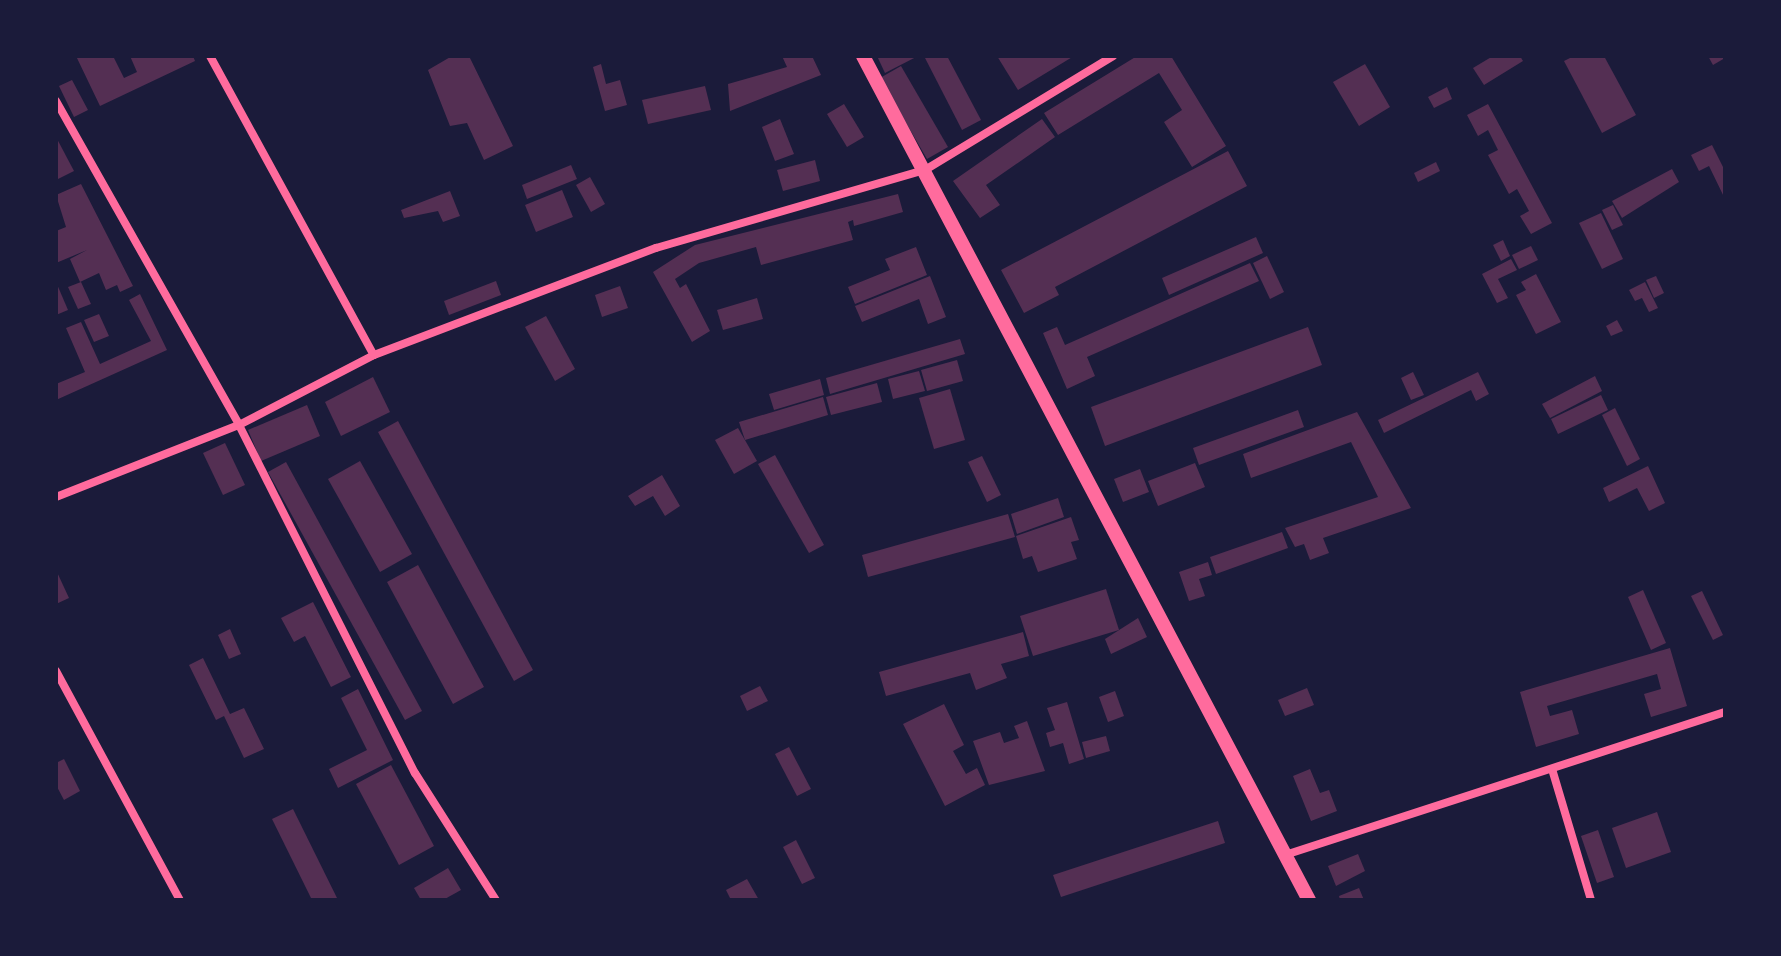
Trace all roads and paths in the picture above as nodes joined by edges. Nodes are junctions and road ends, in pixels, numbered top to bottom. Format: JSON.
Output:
{"nodes":[{"id":1,"x":210,"y":56,"type":"edge"},
{"id":2,"x":863,"y":56,"type":"edge"},
{"id":3,"x":1113,"y":56,"type":"edge"},
{"id":4,"x":56,"y":101,"type":"edge"},
{"id":5,"x":925,"y":170,"type":"junction"},
{"id":6,"x":374,"y":355,"type":"junction"},
{"id":7,"x":239,"y":425,"type":"junction"},
{"id":8,"x":56,"y":497,"type":"edge"},
{"id":9,"x":56,"y":671,"type":"edge"},
{"id":10,"x":1725,"y":712,"type":"edge"},
{"id":11,"x":1552,"y":769,"type":"junction"},
{"id":12,"x":1285,"y":855,"type":"junction"},
{"id":13,"x":180,"y":900,"type":"edge"},
{"id":14,"x":496,"y":900,"type":"edge"},
{"id":15,"x":1309,"y":900,"type":"edge"},
{"id":16,"x":1591,"y":900,"type":"edge"}],
"edges":[{"from":1,"to":6,"type":"street"},
{"from":2,"to":5,"type":"street"},
{"from":3,"to":5,"type":"street"},
{"from":4,"to":7,"type":"street"},
{"from":5,"to":6,"type":"street"},
{"from":5,"to":12,"type":"street"},
{"from":6,"to":7,"type":"street"},
{"from":7,"to":8,"type":"street"},
{"from":7,"to":14,"type":"street"},
{"from":9,"to":13,"type":"street"},
{"from":10,"to":11,"type":"street"},
{"from":11,"to":12,"type":"street"},
{"from":11,"to":16,"type":"street"},
{"from":12,"to":15,"type":"street"}]}
